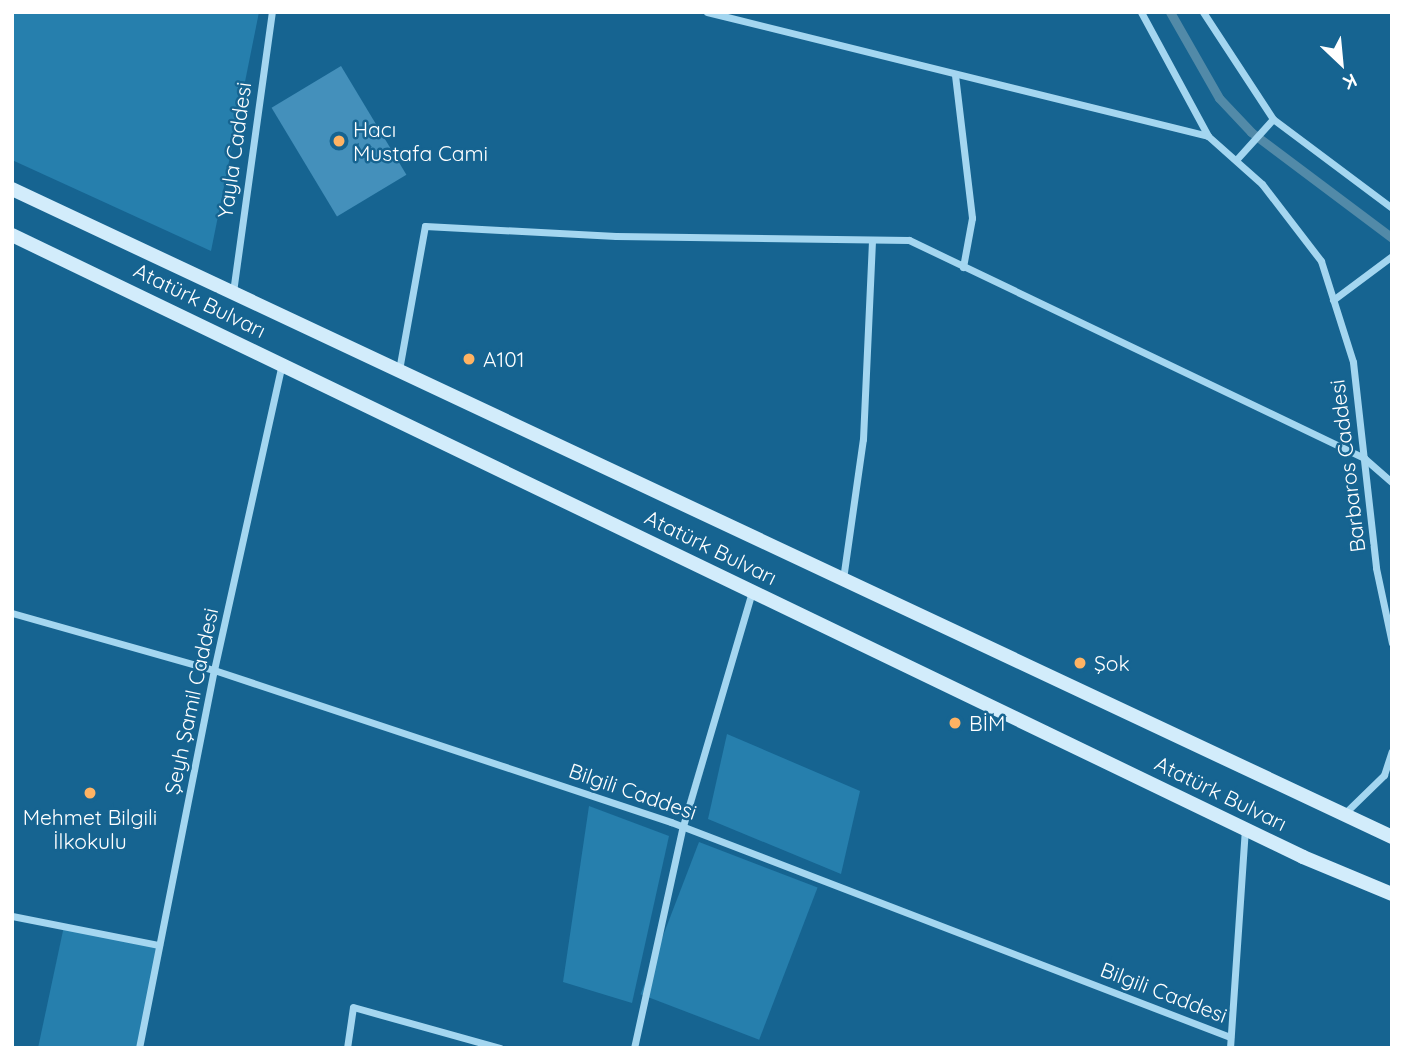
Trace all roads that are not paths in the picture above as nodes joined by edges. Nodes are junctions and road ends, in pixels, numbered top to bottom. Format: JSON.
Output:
{"nodes":[{"id":1,"x":272,"y":12,"type":"edge"},
{"id":2,"x":707,"y":12,"type":"edge"},
{"id":3,"x":1141,"y":12,"type":"edge"},
{"id":4,"x":1203,"y":12,"type":"edge"},
{"id":5,"x":955,"y":75,"type":"junction"},
{"id":6,"x":1273,"y":119,"type":"junction"},
{"id":7,"x":1208,"y":136,"type":"junction"},
{"id":8,"x":1236,"y":160,"type":"junction"},
{"id":9,"x":12,"y":189,"type":"edge"},
{"id":10,"x":1392,"y":208,"type":"edge"},
{"id":11,"x":12,"y":235,"type":"edge"},
{"id":12,"x":872,"y":240,"type":"junction"},
{"id":13,"x":1392,"y":256,"type":"edge"},
{"id":14,"x":963,"y":267,"type":"junction"},
{"id":15,"x":233,"y":293,"type":"junction"},
{"id":16,"x":1333,"y":300,"type":"junction"},
{"id":17,"x":282,"y":363,"type":"junction"},
{"id":18,"x":399,"y":371,"type":"junction"},
{"id":19,"x":1364,"y":458,"type":"junction"},
{"id":20,"x":1392,"y":482,"type":"edge"},
{"id":21,"x":843,"y":579,"type":"junction"},
{"id":22,"x":753,"y":591,"type":"junction"},
{"id":23,"x":12,"y":613,"type":"edge"},
{"id":24,"x":1392,"y":643,"type":"edge"},
{"id":25,"x":214,"y":670,"type":"junction"},
{"id":26,"x":1392,"y":751,"type":"edge"},
{"id":27,"x":1343,"y":815,"type":"junction"},
{"id":28,"x":682,"y":826,"type":"junction"},
{"id":29,"x":1245,"y":828,"type":"junction"},
{"id":30,"x":1392,"y":837,"type":"edge"},
{"id":31,"x":1392,"y":894,"type":"edge"},
{"id":32,"x":12,"y":916,"type":"edge"},
{"id":33,"x":159,"y":945,"type":"junction"},
{"id":34,"x":1230,"y":1037,"type":"junction"},
{"id":35,"x":139,"y":1048,"type":"edge"},
{"id":36,"x":347,"y":1048,"type":"edge"},
{"id":37,"x":500,"y":1048,"type":"edge"},
{"id":38,"x":634,"y":1048,"type":"edge"},
{"id":39,"x":1230,"y":1048,"type":"edge"}],
"edges":[{"from":1,"to":15,"type":"street","name":"Yayla Caddesi"},
{"from":2,"to":5,"type":"street"},
{"from":3,"to":7,"type":"street","name":"Barbaros Caddesi"},
{"from":4,"to":6,"type":"street"},
{"from":5,"to":7,"type":"street"},
{"from":5,"to":14,"type":"street"},
{"from":6,"to":8,"type":"street"},
{"from":6,"to":10,"type":"street"},
{"from":7,"to":8,"type":"street","name":"Barbaros Caddesi"},
{"from":8,"to":16,"type":"street","name":"Barbaros Caddesi"},
{"from":9,"to":15,"type":"main road","name":"Atatürk Bulvarı"},
{"from":11,"to":17,"type":"main road","name":"Atatürk Bulvarı"},
{"from":12,"to":14,"type":"street"},
{"from":12,"to":18,"type":"street"},
{"from":12,"to":21,"type":"street"},
{"from":13,"to":16,"type":"street"},
{"from":14,"to":19,"type":"street"},
{"from":15,"to":18,"type":"main road","name":"Atatürk Bulvarı"},
{"from":16,"to":19,"type":"street","name":"Barbaros Caddesi"},
{"from":17,"to":22,"type":"main road","name":"Atatürk Bulvarı"},
{"from":17,"to":25,"type":"street","name":"Şeyh Şamil Caddesi"},
{"from":18,"to":21,"type":"main road","name":"Atatürk Bulvarı"},
{"from":19,"to":20,"type":"street"},
{"from":19,"to":24,"type":"street","name":"Barbaros Caddesi"},
{"from":21,"to":27,"type":"main road","name":"Atatürk Bulvarı"},
{"from":22,"to":28,"type":"street"},
{"from":22,"to":29,"type":"main road","name":"Atatürk Bulvarı"},
{"from":23,"to":25,"type":"street","name":"Bilgili Caddesi"},
{"from":25,"to":28,"type":"street","name":"Bilgili Caddesi"},
{"from":25,"to":33,"type":"street","name":"Şeyh Şamil Caddesi"},
{"from":26,"to":27,"type":"street"},
{"from":27,"to":30,"type":"main road","name":"Atatürk Bulvarı"},
{"from":28,"to":34,"type":"street","name":"Bilgili Caddesi"},
{"from":28,"to":38,"type":"street"},
{"from":29,"to":31,"type":"main road","name":"Atatürk Bulvarı"},
{"from":29,"to":34,"type":"street"},
{"from":32,"to":33,"type":"street"},
{"from":33,"to":35,"type":"street","name":"Şeyh Şamil Caddesi"},
{"from":34,"to":39,"type":"street"},
{"from":36,"to":37,"type":"street"}]}
